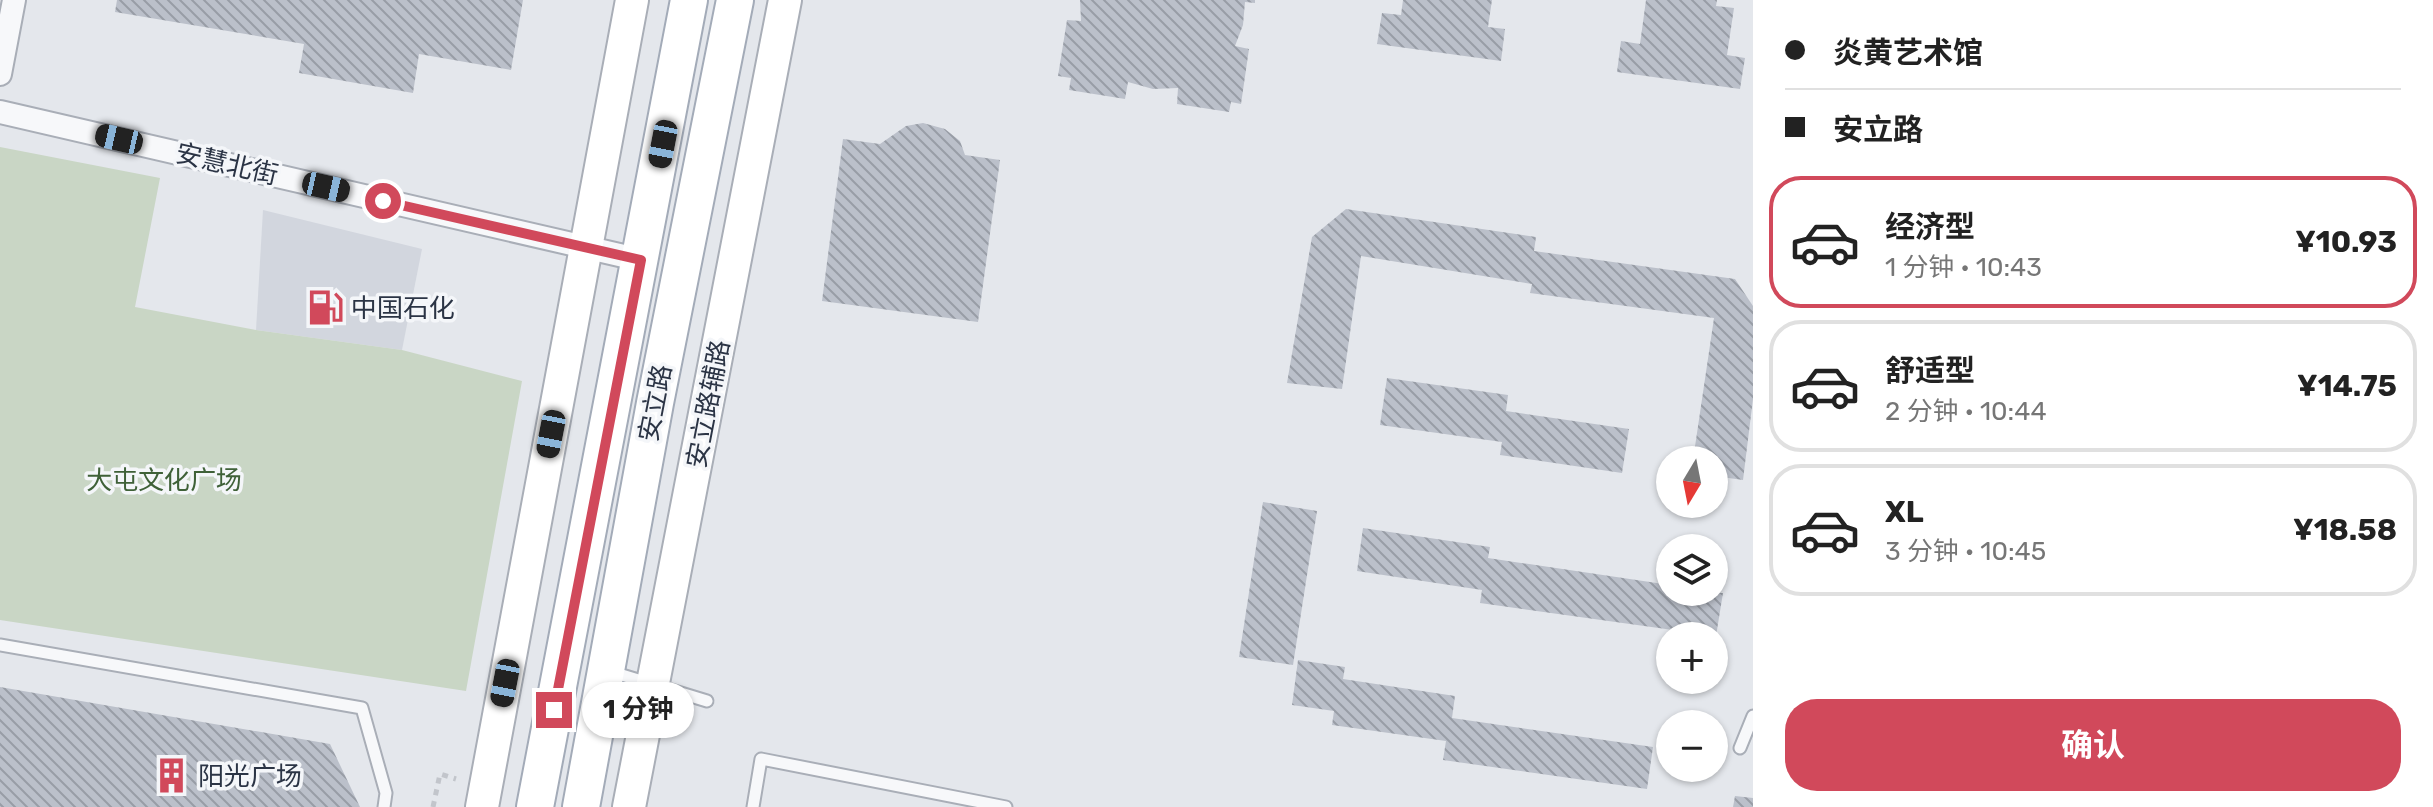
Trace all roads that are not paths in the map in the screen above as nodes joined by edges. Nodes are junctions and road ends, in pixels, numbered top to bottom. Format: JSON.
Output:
{"nodes":[{"id":1,"x":14,"y":0,"type":"edge"},
{"id":2,"x":632,"y":0,"type":"edge"},
{"id":3,"x":689,"y":0,"type":"edge"},
{"id":4,"x":735,"y":0,"type":"edge"},
{"id":5,"x":785,"y":0,"type":"edge"},
{"id":6,"x":0,"y":74,"type":"edge"},
{"id":7,"x":0,"y":112,"type":"edge"},
{"id":8,"x":585,"y":247,"type":"junction"},
{"id":9,"x":641,"y":260,"type":"junction"},
{"id":10,"x":0,"y":645,"type":"edge"},
{"id":11,"x":608,"y":670,"type":"junction"},
{"id":12,"x":653,"y":684,"type":"junction"},
{"id":13,"x":707,"y":701,"type":"dead end"},
{"id":14,"x":1753,"y":716,"type":"edge"},
{"id":15,"x":1740,"y":748,"type":"dead end"},
{"id":16,"x":384,"y":807,"type":"edge"},
{"id":17,"x":482,"y":807,"type":"edge"},
{"id":18,"x":535,"y":807,"type":"edge"},
{"id":19,"x":581,"y":807,"type":"edge"},
{"id":20,"x":629,"y":807,"type":"edge"},
{"id":21,"x":753,"y":807,"type":"edge"},
{"id":22,"x":1006,"y":807,"type":"edge"}],
"edges":[{"from":1,"to":6,"type":"street"},
{"from":2,"to":8,"type":"street"},
{"from":3,"to":9,"type":"main road","name":"安立路"},
{"from":4,"to":11,"type":"main road","name":"安立路"},
{"from":5,"to":12,"type":"street","name":"安立路辅路"},
{"from":7,"to":8,"type":"street","name":"安慧北街"},
{"from":8,"to":9,"type":"street","name":"安慧北街"},
{"from":8,"to":17,"type":"street"},
{"from":9,"to":18,"type":"main road","name":"安立路"},
{"from":10,"to":16,"type":"lane"},
{"from":11,"to":12,"type":"lane"},
{"from":11,"to":19,"type":"main road","name":"安立路"},
{"from":12,"to":13,"type":"lane"},
{"from":12,"to":20,"type":"street","name":"安立路辅路"},
{"from":14,"to":15,"type":"lane"},
{"from":21,"to":22,"type":"lane"}]}
